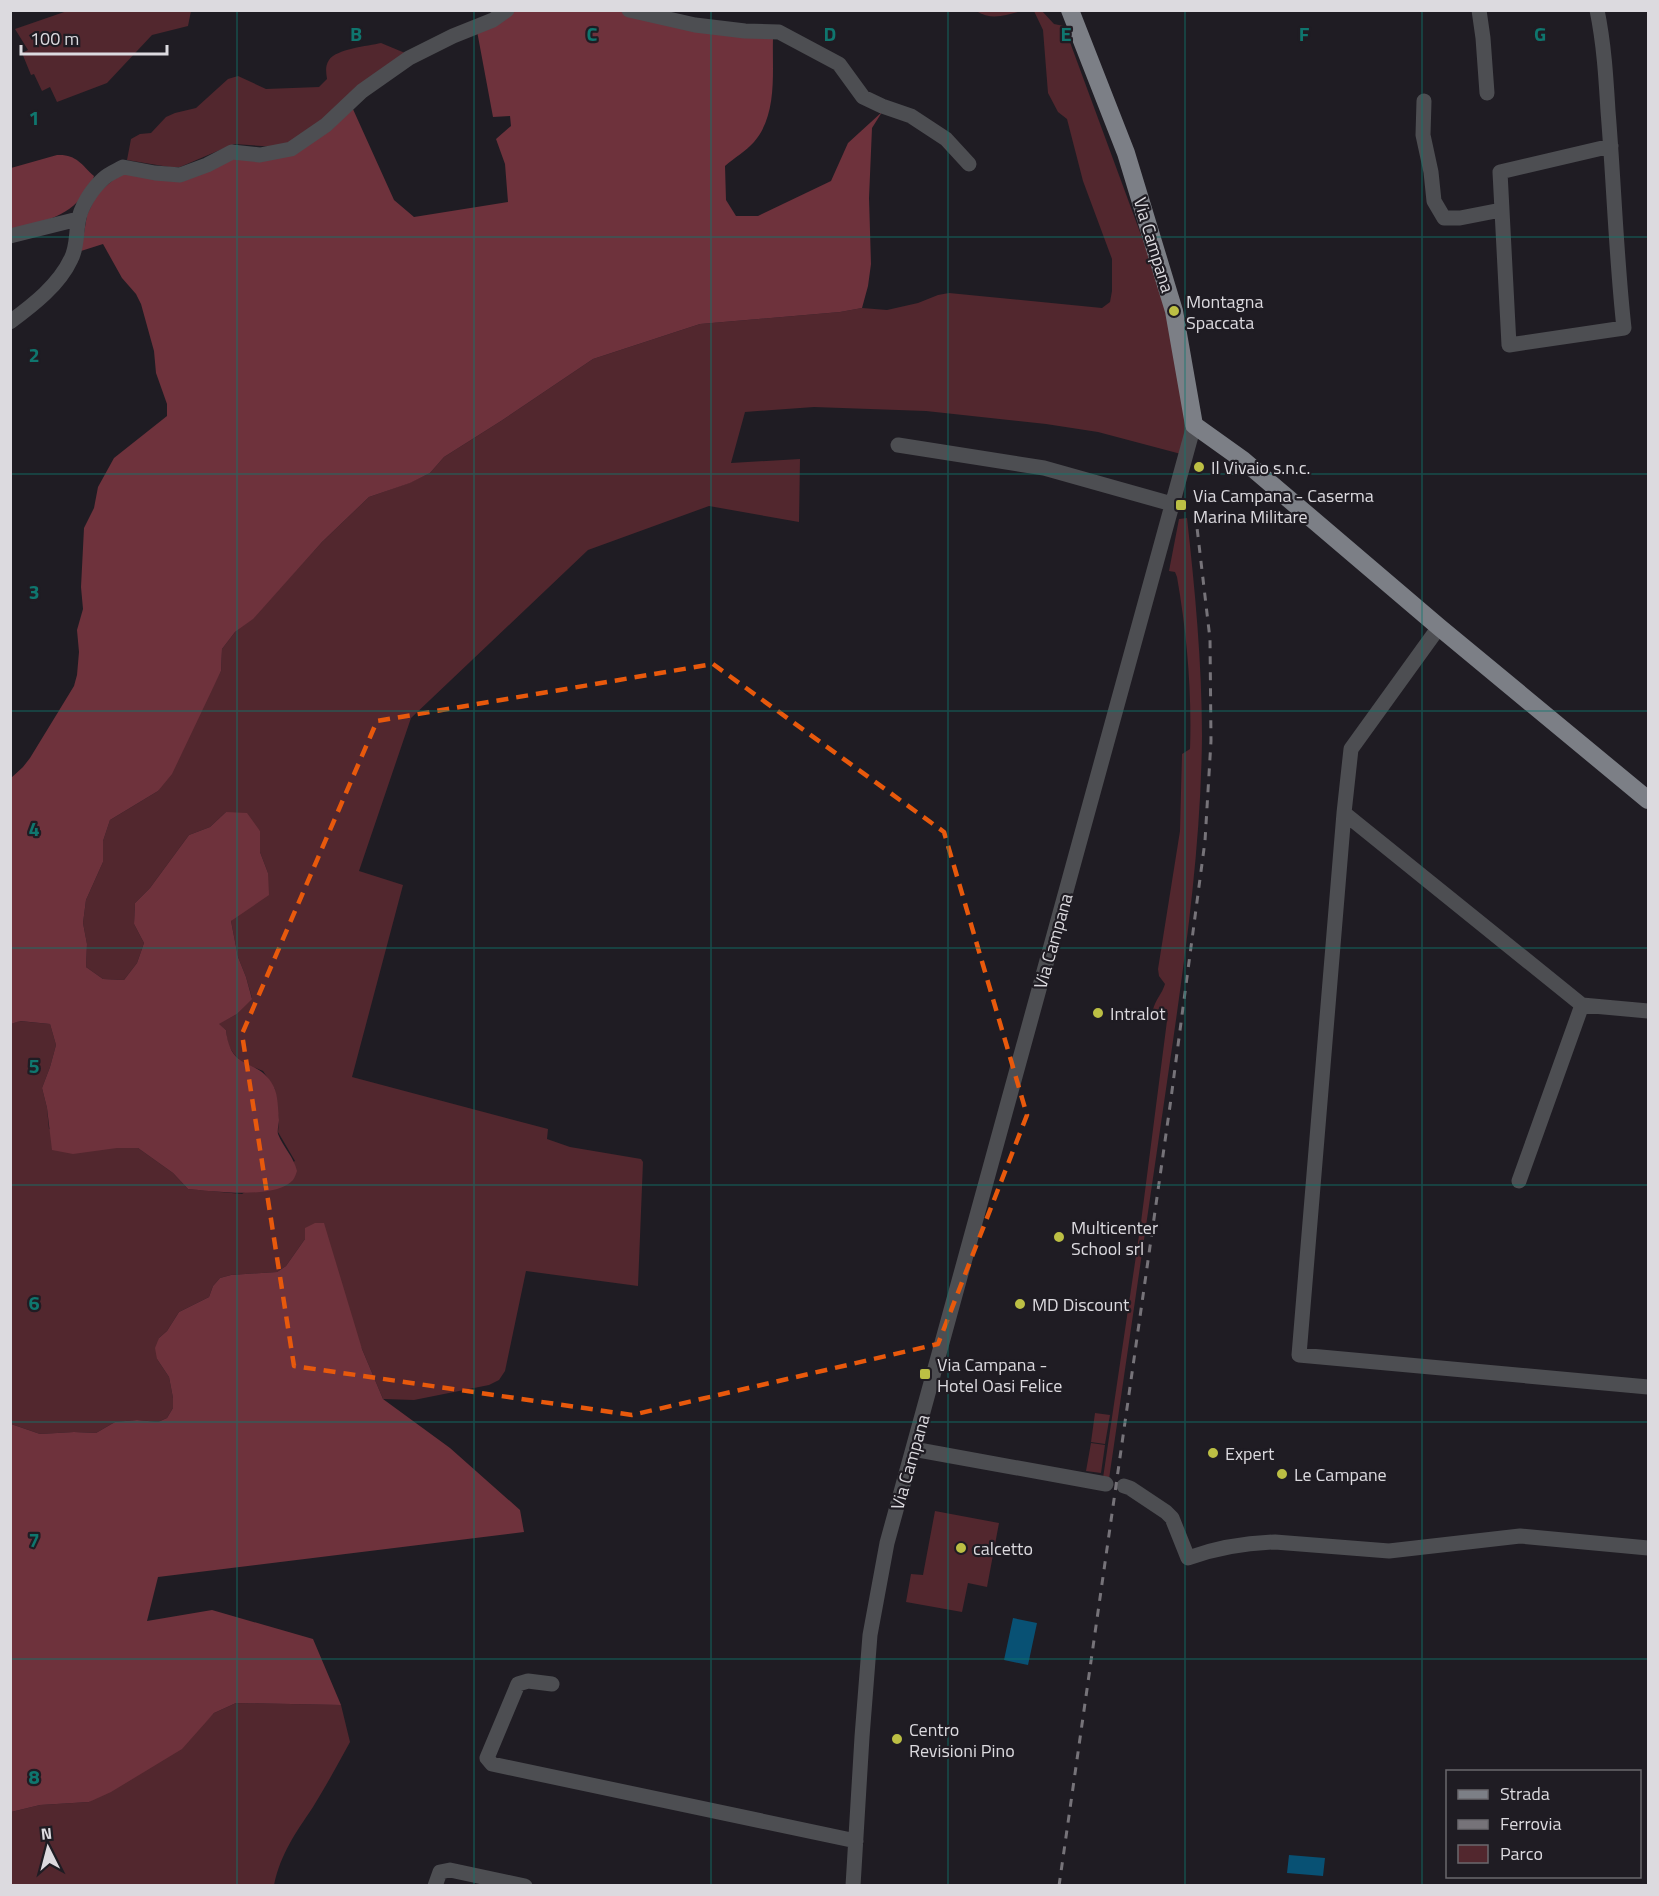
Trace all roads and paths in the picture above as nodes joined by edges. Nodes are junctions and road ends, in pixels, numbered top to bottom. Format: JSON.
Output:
{"nodes":[{"id":1,"x":507,"y":10,"type":"edge"},
{"id":2,"x":628,"y":10,"type":"edge"},
{"id":3,"x":1070,"y":10,"type":"edge"},
{"id":4,"x":1479,"y":10,"type":"edge"},
{"id":5,"x":1598,"y":10,"type":"edge"},
{"id":6,"x":1487,"y":93,"type":"dead end"},
{"id":7,"x":1424,"y":102,"type":"dead end"},
{"id":8,"x":1611,"y":146,"type":"junction"},
{"id":9,"x":969,"y":164,"type":"dead end"},
{"id":10,"x":1501,"y":210,"type":"junction"},
{"id":11,"x":78,"y":219,"type":"junction"},
{"id":12,"x":10,"y":236,"type":"edge"},
{"id":13,"x":10,"y":322,"type":"edge"},
{"id":14,"x":1194,"y":425,"type":"junction"},
{"id":15,"x":898,"y":445,"type":"dead end"},
{"id":16,"x":1172,"y":504,"type":"junction"},
{"id":17,"x":1439,"y":627,"type":"junction"},
{"id":18,"x":1648,"y":800,"type":"edge"},
{"id":19,"x":1344,"y":813,"type":"junction"},
{"id":20,"x":1582,"y":1005,"type":"junction"},
{"id":21,"x":1648,"y":1011,"type":"edge"},
{"id":22,"x":1519,"y":1181,"type":"dead end"},
{"id":23,"x":1648,"y":1386,"type":"edge"},
{"id":24,"x":913,"y":1449,"type":"junction"},
{"id":25,"x":1106,"y":1484,"type":"dead end"},
{"id":26,"x":1124,"y":1486,"type":"dead end"},
{"id":27,"x":1648,"y":1548,"type":"edge"},
{"id":28,"x":552,"y":1684,"type":"dead end"},
{"id":29,"x":856,"y":1841,"type":"junction"},
{"id":30,"x":435,"y":1886,"type":"edge"},
{"id":31,"x":525,"y":1886,"type":"edge"},
{"id":32,"x":853,"y":1886,"type":"edge"}],
"edges":[{"from":1,"to":11,"type":"street"},
{"from":2,"to":9,"type":"street"},
{"from":3,"to":14,"type":"main road","name":"Via Campana"},
{"from":4,"to":6,"type":"street"},
{"from":5,"to":8,"type":"street"},
{"from":7,"to":10,"type":"street"},
{"from":8,"to":10,"type":"street"},
{"from":8,"to":10,"type":"street"},
{"from":11,"to":12,"type":"street"},
{"from":11,"to":13,"type":"street"},
{"from":14,"to":16,"type":"street","name":"Via Campana"},
{"from":14,"to":17,"type":"main road"},
{"from":15,"to":16,"type":"street"},
{"from":16,"to":24,"type":"street","name":"Via Campana"},
{"from":17,"to":18,"type":"main road"},
{"from":17,"to":19,"type":"street"},
{"from":19,"to":20,"type":"street"},
{"from":19,"to":23,"type":"street"},
{"from":20,"to":21,"type":"street"},
{"from":20,"to":22,"type":"street"},
{"from":24,"to":25,"type":"street"},
{"from":24,"to":29,"type":"street","name":"Via Campana"},
{"from":26,"to":27,"type":"street"},
{"from":28,"to":29,"type":"street"},
{"from":29,"to":32,"type":"street","name":"Via Campana"},
{"from":30,"to":31,"type":"street"}]}
